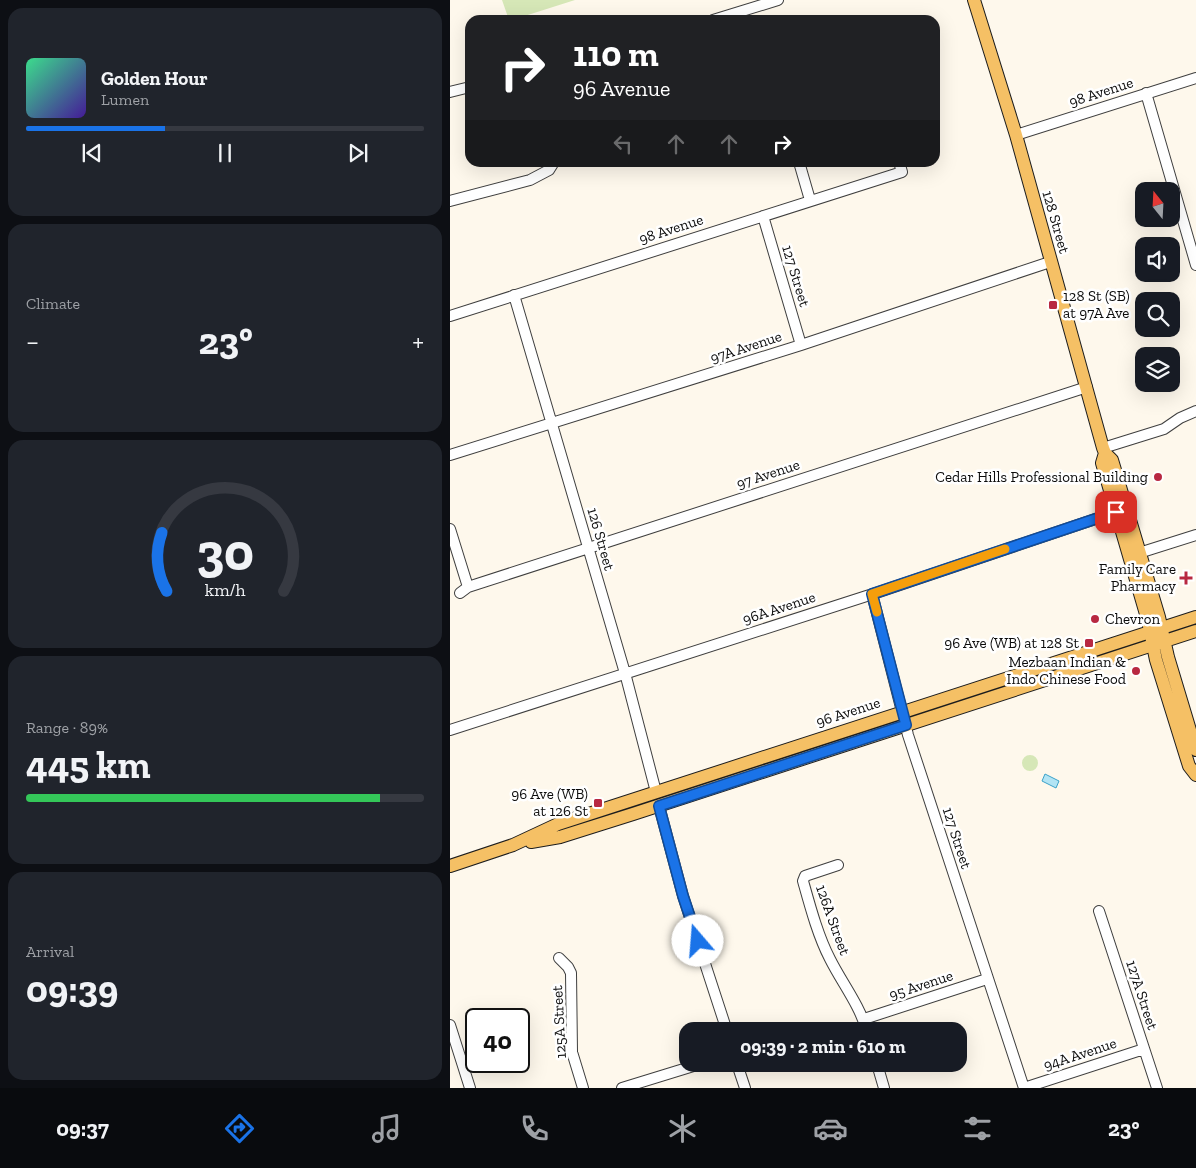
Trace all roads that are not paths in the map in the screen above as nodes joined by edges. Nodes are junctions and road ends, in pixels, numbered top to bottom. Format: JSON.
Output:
{"nodes":[{"id":1,"x":778,"y":0,"type":"edge"},
{"id":2,"x":974,"y":0,"type":"edge"},
{"id":3,"x":729,"y":15,"type":"edge"},
{"id":4,"x":1196,"y":78,"type":"edge"},
{"id":5,"x":465,"y":88,"type":"edge"},
{"id":6,"x":450,"y":92,"type":"edge"},
{"id":7,"x":1146,"y":93,"type":"junction"},
{"id":8,"x":1016,"y":135,"type":"junction"},
{"id":9,"x":551,"y":167,"type":"edge"},
{"id":10,"x":800,"y":167,"type":"edge"},
{"id":11,"x":900,"y":167,"type":"edge"},
{"id":12,"x":810,"y":200,"type":"junction"},
{"id":13,"x":450,"y":201,"type":"edge"},
{"id":14,"x":763,"y":216,"type":"junction"},
{"id":15,"x":1050,"y":262,"type":"junction"},
{"id":16,"x":1196,"y":265,"type":"edge"},
{"id":17,"x":514,"y":295,"type":"junction"},
{"id":18,"x":450,"y":316,"type":"edge"},
{"id":19,"x":801,"y":345,"type":"junction"},
{"id":20,"x":1087,"y":387,"type":"junction"},
{"id":21,"x":1196,"y":411,"type":"edge"},
{"id":22,"x":552,"y":424,"type":"junction"},
{"id":23,"x":1104,"y":451,"type":"junction"},
{"id":24,"x":450,"y":455,"type":"edge"},
{"id":25,"x":1116,"y":512,"type":"junction"},
{"id":26,"x":450,"y":532,"type":"edge"},
{"id":27,"x":1196,"y":535,"type":"edge"},
{"id":28,"x":588,"y":548,"type":"junction"},
{"id":29,"x":1139,"y":553,"type":"junction"},
{"id":30,"x":872,"y":594,"type":"junction"},
{"id":31,"x":1196,"y":618,"type":"edge"},
{"id":32,"x":1156,"y":630,"type":"junction"},
{"id":33,"x":1196,"y":631,"type":"edge"},
{"id":34,"x":1158,"y":643,"type":"junction"},
{"id":35,"x":625,"y":673,"type":"junction"},
{"id":36,"x":904,"y":718,"type":"junction"},
{"id":37,"x":450,"y":730,"type":"edge"},
{"id":38,"x":1196,"y":750,"type":"edge"},
{"id":39,"x":1196,"y":775,"type":"edge"},
{"id":40,"x":677,"y":785,"type":"junction"},
{"id":41,"x":656,"y":792,"type":"junction"},
{"id":42,"x":659,"y":806,"type":"junction"},
{"id":43,"x":513,"y":845,"type":"junction"},
{"id":44,"x":838,"y":865,"type":"dead end"},
{"id":45,"x":450,"y":866,"type":"edge"},
{"id":46,"x":1099,"y":911,"type":"dead end"},
{"id":47,"x":559,"y":958,"type":"dead end"},
{"id":48,"x":988,"y":979,"type":"junction"},
{"id":49,"x":864,"y":1019,"type":"junction"},
{"id":50,"x":724,"y":1022,"type":"edge"},
{"id":51,"x":865,"y":1022,"type":"edge"},
{"id":52,"x":450,"y":1025,"type":"edge"},
{"id":53,"x":1144,"y":1049,"type":"junction"},
{"id":54,"x":679,"y":1070,"type":"edge"},
{"id":55,"x":740,"y":1072,"type":"edge"},
{"id":56,"x":879,"y":1072,"type":"edge"},
{"id":57,"x":470,"y":1088,"type":"edge"},
{"id":58,"x":583,"y":1088,"type":"edge"},
{"id":59,"x":622,"y":1088,"type":"edge"},
{"id":60,"x":745,"y":1088,"type":"edge"},
{"id":61,"x":884,"y":1088,"type":"edge"},
{"id":62,"x":1024,"y":1088,"type":"edge"},
{"id":63,"x":1157,"y":1088,"type":"edge"}],
"edges":[{"from":1,"to":3,"type":"street"},
{"from":2,"to":8,"type":"main road","name":"128 Street"},
{"from":4,"to":7,"type":"street","name":"98 Avenue"},
{"from":5,"to":6,"type":"street"},
{"from":7,"to":8,"type":"street","name":"98 Avenue"},
{"from":7,"to":16,"type":"street"},
{"from":8,"to":15,"type":"main road","name":"128 Street"},
{"from":9,"to":13,"type":"street"},
{"from":10,"to":12,"type":"street"},
{"from":11,"to":12,"type":"street","name":"98 Avenue"},
{"from":12,"to":14,"type":"street","name":"98 Avenue"},
{"from":14,"to":17,"type":"street","name":"98 Avenue"},
{"from":14,"to":19,"type":"street","name":"127 Street"},
{"from":15,"to":19,"type":"street","name":"97A Avenue"},
{"from":15,"to":20,"type":"main road","name":"128 Street"},
{"from":17,"to":18,"type":"street","name":"98 Avenue"},
{"from":17,"to":22,"type":"street","name":"126 Street"},
{"from":19,"to":22,"type":"street","name":"97A Avenue"},
{"from":20,"to":23,"type":"main road","name":"128 Street"},
{"from":20,"to":28,"type":"street","name":"97 Avenue"},
{"from":21,"to":23,"type":"street"},
{"from":22,"to":24,"type":"street","name":"97A Avenue"},
{"from":22,"to":28,"type":"street","name":"126 Street"},
{"from":23,"to":25,"type":"main road","name":"128 Street"},
{"from":23,"to":29,"type":"main road","name":"128 Street"},
{"from":25,"to":30,"type":"street","name":"96A Avenue"},
{"from":25,"to":32,"type":"main road","name":"128 Street"},
{"from":26,"to":28,"type":"street","name":"97 Avenue"},
{"from":27,"to":29,"type":"street"},
{"from":28,"to":35,"type":"street","name":"126 Street"},
{"from":29,"to":32,"type":"main road","name":"128 Street"},
{"from":30,"to":35,"type":"street","name":"96A Avenue"},
{"from":30,"to":36,"type":"street","name":"127 Street"},
{"from":31,"to":32,"type":"main road","name":"96 Avenue"},
{"from":32,"to":34,"type":"main road","name":"128 Street"},
{"from":32,"to":36,"type":"main road","name":"96 Avenue"},
{"from":33,"to":34,"type":"main road","name":"96 Avenue"},
{"from":34,"to":36,"type":"main road","name":"96 Avenue"},
{"from":34,"to":38,"type":"main road","name":"128 Street"},
{"from":34,"to":39,"type":"main road","name":"128 Street"},
{"from":35,"to":37,"type":"street","name":"96A Avenue"},
{"from":35,"to":41,"type":"street","name":"126 Street"},
{"from":36,"to":40,"type":"main road","name":"96 Avenue"},
{"from":36,"to":42,"type":"main road","name":"96 Avenue"},
{"from":36,"to":48,"type":"street","name":"127 Street"},
{"from":40,"to":41,"type":"main road","name":"96 Avenue"},
{"from":40,"to":42,"type":"main road"},
{"from":41,"to":43,"type":"main road","name":"96 Avenue"},
{"from":42,"to":43,"type":"main road","name":"96 Avenue"},
{"from":42,"to":50,"type":"street"},
{"from":43,"to":45,"type":"main road","name":"96 Avenue"},
{"from":44,"to":49,"type":"street","name":"126A Street"},
{"from":46,"to":53,"type":"street","name":"127A Street"},
{"from":47,"to":58,"type":"street","name":"125A Street"},
{"from":48,"to":49,"type":"street","name":"95 Avenue"},
{"from":48,"to":62,"type":"street","name":"127 Street"},
{"from":49,"to":51,"type":"street","name":"126A Street"},
{"from":52,"to":57,"type":"street"},
{"from":53,"to":62,"type":"street","name":"94A Avenue"},
{"from":53,"to":63,"type":"street","name":"127A Street"},
{"from":54,"to":59,"type":"street"},
{"from":55,"to":60,"type":"street"},
{"from":56,"to":61,"type":"street"}]}
